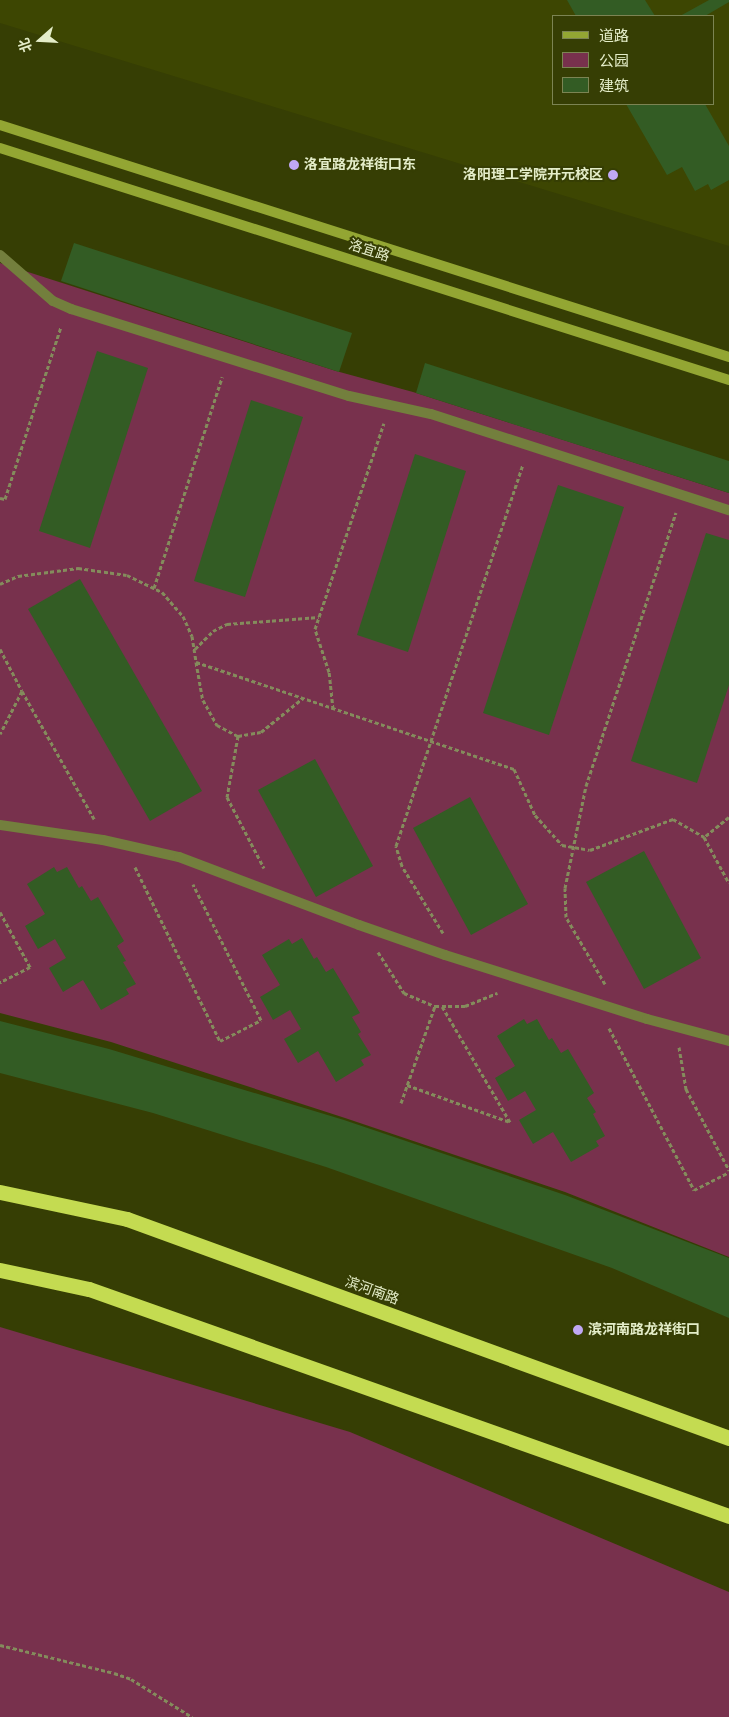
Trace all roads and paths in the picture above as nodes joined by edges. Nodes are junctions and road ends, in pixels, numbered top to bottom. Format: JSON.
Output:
{"nodes":[{"id":1,"x":0,"y":126,"type":"edge"},
{"id":2,"x":0,"y":148,"type":"edge"},
{"id":3,"x":0,"y":255,"type":"edge"},
{"id":4,"x":67,"y":307,"type":"junction"},
{"id":5,"x":228,"y":357,"type":"junction"},
{"id":6,"x":729,"y":357,"type":"edge"},
{"id":7,"x":729,"y":380,"type":"edge"},
{"id":8,"x":390,"y":405,"type":"junction"},
{"id":9,"x":530,"y":446,"type":"junction"},
{"id":10,"x":682,"y":495,"type":"junction"},
{"id":11,"x":0,"y":498,"type":"edge"},
{"id":12,"x":729,"y":510,"type":"edge"},
{"id":13,"x":0,"y":584,"type":"edge"},
{"id":14,"x":154,"y":588,"type":"junction"},
{"id":15,"x":319,"y":617,"type":"junction"},
{"id":16,"x":0,"y":649,"type":"edge"},
{"id":17,"x":194,"y":649,"type":"junction"},
{"id":18,"x":196,"y":662,"type":"junction"},
{"id":19,"x":22,"y":691,"type":"junction"},
{"id":20,"x":303,"y":698,"type":"junction"},
{"id":21,"x":333,"y":709,"type":"junction"},
{"id":22,"x":0,"y":734,"type":"edge"},
{"id":23,"x":238,"y":736,"type":"junction"},
{"id":24,"x":431,"y":741,"type":"junction"},
{"id":25,"x":729,"y":817,"type":"edge"},
{"id":26,"x":0,"y":825,"type":"edge"},
{"id":27,"x":704,"y":837,"type":"junction"},
{"id":28,"x":106,"y":841,"type":"junction"},
{"id":29,"x":124,"y":844,"type":"junction"},
{"id":30,"x":573,"y":847,"type":"junction"},
{"id":31,"x":179,"y":857,"type":"junction"},
{"id":32,"x":729,"y":883,"type":"edge"},
{"id":33,"x":278,"y":895,"type":"junction"},
{"id":34,"x":0,"y":912,"type":"edge"},
{"id":35,"x":372,"y":929,"type":"junction"},
{"id":36,"x":459,"y":959,"type":"junction"},
{"id":37,"x":520,"y":979,"type":"junction"},
{"id":38,"x":0,"y":982,"type":"edge"},
{"id":39,"x":596,"y":1003,"type":"junction"},
{"id":40,"x":435,"y":1006,"type":"junction"},
{"id":41,"x":442,"y":1006,"type":"junction"},
{"id":42,"x":620,"y":1010,"type":"junction"},
{"id":43,"x":675,"y":1026,"type":"junction"},
{"id":44,"x":729,"y":1041,"type":"edge"},
{"id":45,"x":407,"y":1085,"type":"junction"},
{"id":46,"x":401,"y":1103,"type":"dead end"},
{"id":47,"x":729,"y":1171,"type":"edge"},
{"id":48,"x":0,"y":1192,"type":"edge"},
{"id":49,"x":0,"y":1270,"type":"edge"},
{"id":50,"x":729,"y":1438,"type":"edge"},
{"id":51,"x":729,"y":1516,"type":"edge"},
{"id":52,"x":0,"y":1645,"type":"edge"},
{"id":53,"x":192,"y":1717,"type":"edge"}],
"edges":[{"from":1,"to":6,"type":"street","name":"洛宜路"},
{"from":2,"to":7,"type":"street","name":"洛宜路"},
{"from":3,"to":4,"type":"lane"},
{"from":4,"to":5,"type":"lane"},
{"from":4,"to":11,"type":"path"},
{"from":5,"to":8,"type":"lane"},
{"from":5,"to":14,"type":"path"},
{"from":8,"to":9,"type":"lane"},
{"from":8,"to":15,"type":"path"},
{"from":9,"to":10,"type":"lane"},
{"from":9,"to":24,"type":"path"},
{"from":10,"to":12,"type":"lane"},
{"from":10,"to":30,"type":"path"},
{"from":13,"to":14,"type":"path"},
{"from":14,"to":17,"type":"path"},
{"from":15,"to":17,"type":"path"},
{"from":15,"to":21,"type":"path"},
{"from":16,"to":19,"type":"path"},
{"from":17,"to":18,"type":"path"},
{"from":18,"to":20,"type":"path"},
{"from":18,"to":23,"type":"path"},
{"from":19,"to":22,"type":"path"},
{"from":19,"to":28,"type":"path"},
{"from":20,"to":21,"type":"path"},
{"from":20,"to":23,"type":"path"},
{"from":21,"to":24,"type":"path"},
{"from":23,"to":33,"type":"path"},
{"from":24,"to":30,"type":"path"},
{"from":24,"to":36,"type":"path"},
{"from":25,"to":27,"type":"path"},
{"from":26,"to":28,"type":"lane"},
{"from":27,"to":30,"type":"path"},
{"from":27,"to":32,"type":"path"},
{"from":28,"to":29,"type":"lane"},
{"from":29,"to":31,"type":"lane"},
{"from":29,"to":31,"type":"path"},
{"from":30,"to":42,"type":"path"},
{"from":31,"to":33,"type":"lane"},
{"from":33,"to":35,"type":"lane"},
{"from":34,"to":38,"type":"path"},
{"from":35,"to":36,"type":"lane"},
{"from":35,"to":40,"type":"path"},
{"from":36,"to":37,"type":"lane"},
{"from":37,"to":39,"type":"lane"},
{"from":37,"to":41,"type":"path"},
{"from":39,"to":42,"type":"lane"},
{"from":39,"to":47,"type":"path"},
{"from":40,"to":41,"type":"path"},
{"from":40,"to":45,"type":"path"},
{"from":41,"to":45,"type":"path"},
{"from":42,"to":43,"type":"lane"},
{"from":43,"to":44,"type":"lane"},
{"from":43,"to":47,"type":"path"},
{"from":45,"to":46,"type":"path"},
{"from":48,"to":50,"type":"highway","name":"滨河南路"},
{"from":49,"to":51,"type":"highway"},
{"from":52,"to":53,"type":"path"}]}
